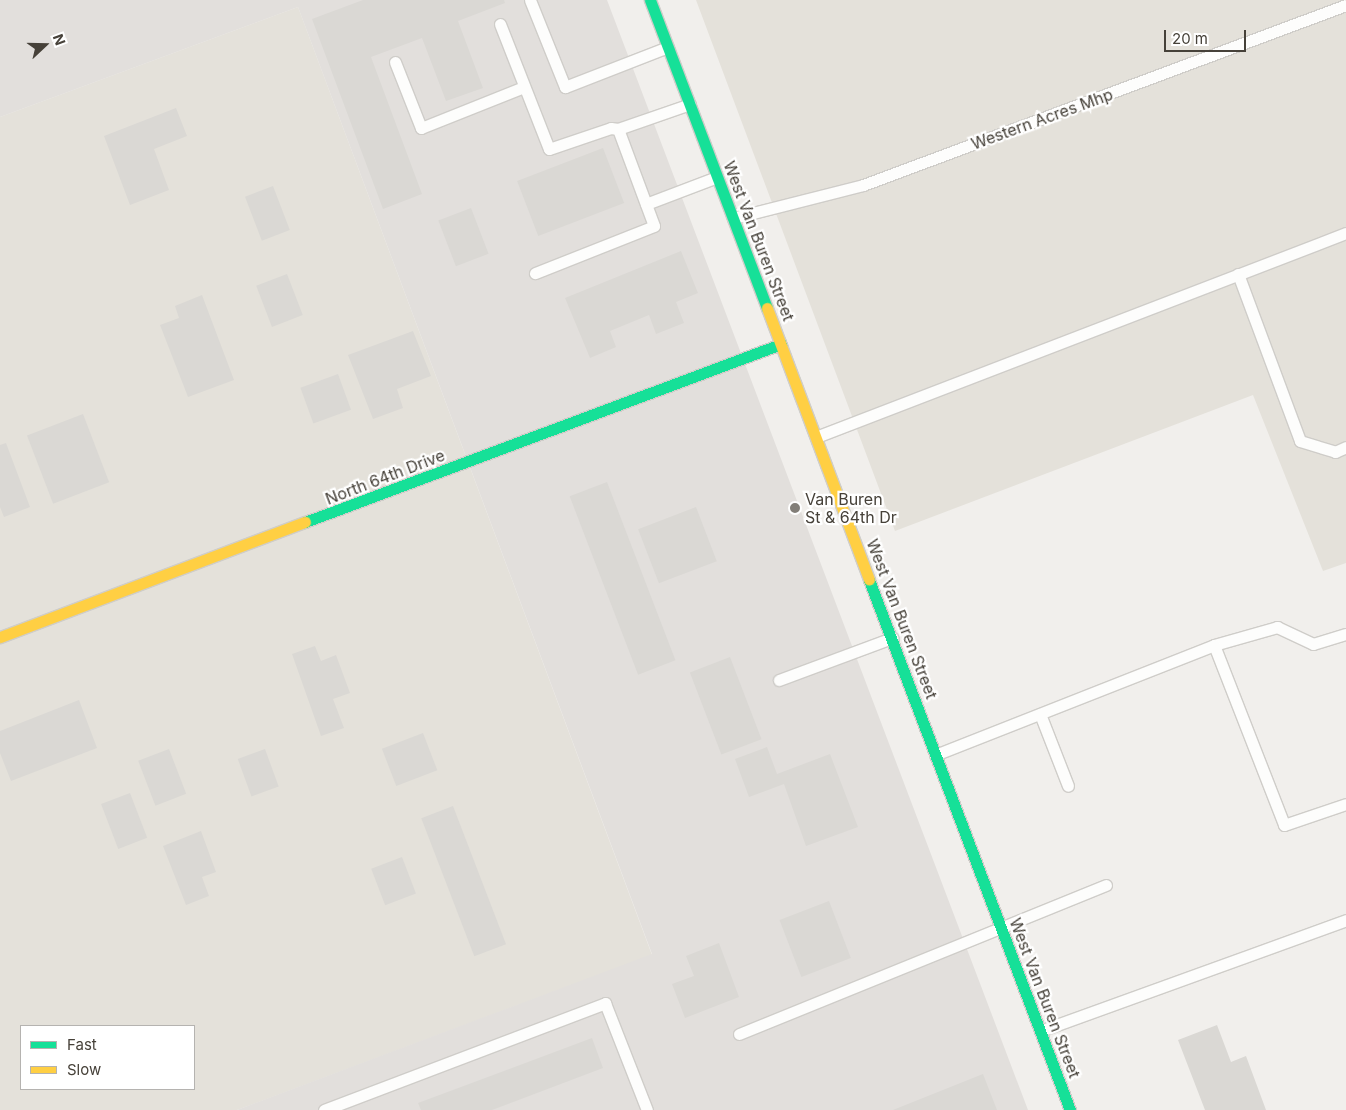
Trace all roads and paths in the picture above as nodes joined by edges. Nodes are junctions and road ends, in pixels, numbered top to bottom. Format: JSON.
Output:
{"nodes":[{"id":1,"x":530,"y":0,"type":"edge"},
{"id":2,"x":650,"y":0,"type":"edge"},
{"id":3,"x":1346,"y":5,"type":"edge"},
{"id":4,"x":500,"y":24,"type":"dead end"},
{"id":5,"x":668,"y":47,"type":"junction"},
{"id":6,"x":395,"y":62,"type":"dead end"},
{"id":7,"x":524,"y":87,"type":"junction"},
{"id":8,"x":690,"y":104,"type":"junction"},
{"id":9,"x":618,"y":130,"type":"junction"},
{"id":10,"x":717,"y":178,"type":"junction"},
{"id":11,"x":646,"y":204,"type":"junction"},
{"id":12,"x":733,"y":218,"type":"junction"},
{"id":13,"x":1346,"y":233,"type":"edge"},
{"id":14,"x":535,"y":273,"type":"dead end"},
{"id":15,"x":1238,"y":274,"type":"junction"},
{"id":16,"x":781,"y":344,"type":"junction"},
{"id":17,"x":816,"y":437,"type":"junction"},
{"id":18,"x":1346,"y":447,"type":"edge"},
{"id":19,"x":1346,"y":634,"type":"edge"},
{"id":20,"x":0,"y":637,"type":"edge"},
{"id":21,"x":892,"y":638,"type":"junction"},
{"id":22,"x":1214,"y":645,"type":"junction"},
{"id":23,"x":779,"y":680,"type":"dead end"},
{"id":24,"x":1040,"y":714,"type":"junction"},
{"id":25,"x":935,"y":754,"type":"junction"},
{"id":26,"x":1068,"y":786,"type":"dead end"},
{"id":27,"x":1346,"y":804,"type":"edge"},
{"id":28,"x":1106,"y":884,"type":"dead end"},
{"id":29,"x":1346,"y":920,"type":"edge"},
{"id":30,"x":1000,"y":926,"type":"junction"},
{"id":31,"x":1040,"y":1031,"type":"junction"},
{"id":32,"x":739,"y":1034,"type":"dead end"},
{"id":33,"x":324,"y":1110,"type":"edge"},
{"id":34,"x":647,"y":1110,"type":"edge"},
{"id":35,"x":1070,"y":1110,"type":"edge"}],
"edges":[{"from":1,"to":5,"type":"lane"},
{"from":2,"to":5,"type":"main road","name":"West Van Buren Street"},
{"from":3,"to":12,"type":"lane","name":"Western Acres Mhp"},
{"from":4,"to":7,"type":"lane"},
{"from":5,"to":8,"type":"main road","name":"West Van Buren Street"},
{"from":6,"to":7,"type":"lane"},
{"from":7,"to":9,"type":"lane"},
{"from":8,"to":9,"type":"lane"},
{"from":8,"to":10,"type":"main road","name":"West Van Buren Street"},
{"from":9,"to":11,"type":"lane"},
{"from":10,"to":11,"type":"lane"},
{"from":10,"to":12,"type":"main road","name":"West Van Buren Street"},
{"from":11,"to":14,"type":"lane"},
{"from":12,"to":16,"type":"main road","name":"West Van Buren Street"},
{"from":13,"to":15,"type":"lane"},
{"from":15,"to":17,"type":"lane"},
{"from":15,"to":18,"type":"lane"},
{"from":16,"to":17,"type":"main road","name":"West Van Buren Street"},
{"from":16,"to":20,"type":"main road","name":"North 64th Drive"},
{"from":17,"to":21,"type":"main road","name":"West Van Buren Street"},
{"from":19,"to":22,"type":"lane"},
{"from":21,"to":23,"type":"lane"},
{"from":21,"to":25,"type":"main road","name":"West Van Buren Street"},
{"from":22,"to":24,"type":"lane"},
{"from":22,"to":27,"type":"lane"},
{"from":24,"to":25,"type":"lane"},
{"from":24,"to":26,"type":"lane"},
{"from":25,"to":30,"type":"main road","name":"West Van Buren Street"},
{"from":28,"to":30,"type":"lane"},
{"from":29,"to":31,"type":"lane"},
{"from":30,"to":31,"type":"main road","name":"West Van Buren Street"},
{"from":30,"to":32,"type":"lane"},
{"from":31,"to":35,"type":"main road","name":"West Van Buren Street"},
{"from":33,"to":34,"type":"lane"}]}
